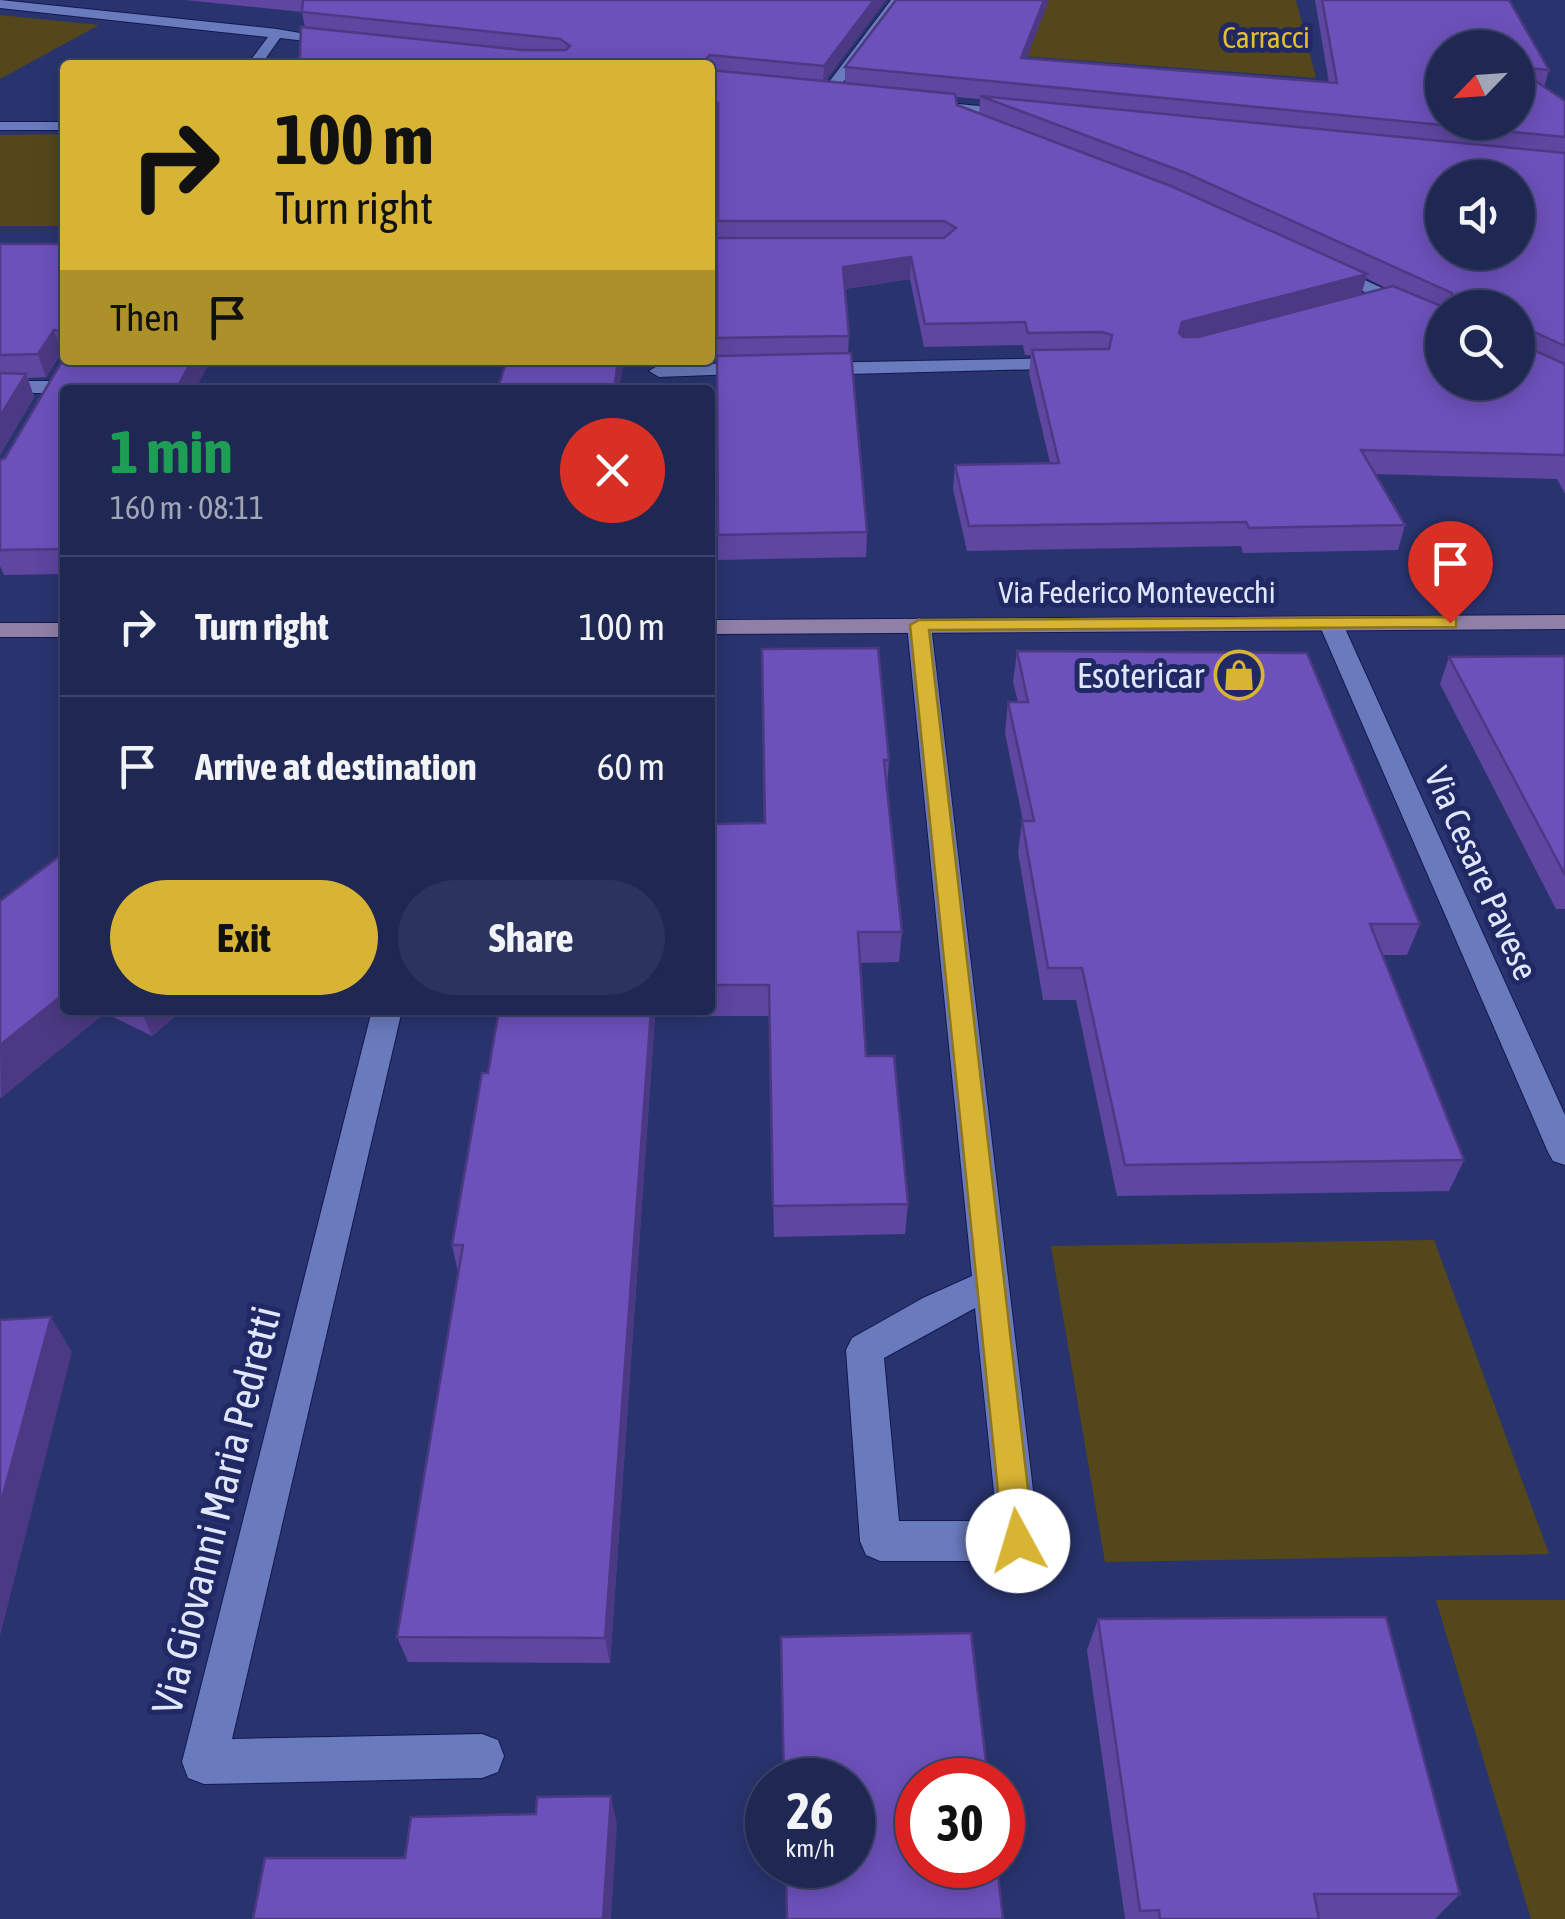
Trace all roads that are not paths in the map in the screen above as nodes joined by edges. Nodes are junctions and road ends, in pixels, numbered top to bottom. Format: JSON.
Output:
{"nodes":[{"id":1,"x":897,"y":0,"type":"edge"},
{"id":2,"x":0,"y":4,"type":"edge"},
{"id":3,"x":185,"y":7,"type":"dead end"},
{"id":4,"x":159,"y":20,"type":"junction"},
{"id":5,"x":277,"y":33,"type":"junction"},
{"id":6,"x":350,"y":42,"type":"edge"},
{"id":7,"x":258,"y":60,"type":"edge"},
{"id":8,"x":808,"y":91,"type":"edge"},
{"id":9,"x":1028,"y":114,"type":"edge"},
{"id":10,"x":0,"y":126,"type":"edge"},
{"id":11,"x":60,"y":126,"type":"edge"},
{"id":12,"x":999,"y":132,"type":"edge"},
{"id":13,"x":1307,"y":259,"type":"edge"},
{"id":14,"x":1392,"y":297,"type":"junction"},
{"id":15,"x":1355,"y":307,"type":"edge"},
{"id":16,"x":1425,"y":314,"type":"edge"},
{"id":17,"x":1099,"y":364,"type":"edge"},
{"id":18,"x":659,"y":374,"type":"edge"},
{"id":19,"x":0,"y":387,"type":"edge"},
{"id":20,"x":53,"y":388,"type":"edge"},
{"id":21,"x":1565,"y":622,"type":"edge"},
{"id":22,"x":1331,"y":624,"type":"junction"},
{"id":23,"x":919,"y":625,"type":"junction"},
{"id":24,"x":715,"y":627,"type":"edge"},
{"id":25,"x":0,"y":630,"type":"edge"},
{"id":26,"x":60,"y":630,"type":"edge"},
{"id":27,"x":386,"y":1015,"type":"edge"},
{"id":28,"x":1565,"y":1152,"type":"edge"},
{"id":29,"x":991,"y":1284,"type":"junction"},
{"id":30,"x":482,"y":1756,"type":"dead end"}],
"edges":[{"from":1,"to":8,"type":"street"},
{"from":2,"to":4,"type":"street"},
{"from":3,"to":4,"type":"street"},
{"from":4,"to":5,"type":"street"},
{"from":5,"to":6,"type":"street"},
{"from":5,"to":7,"type":"street"},
{"from":9,"to":12,"type":"street"},
{"from":10,"to":11,"type":"street"},
{"from":13,"to":14,"type":"street"},
{"from":14,"to":15,"type":"street"},
{"from":14,"to":16,"type":"street"},
{"from":17,"to":18,"type":"street"},
{"from":19,"to":20,"type":"street"},
{"from":21,"to":22,"type":"street","name":"Via Federico Montevecchi"},
{"from":22,"to":23,"type":"street","name":"Via Federico Montevecchi"},
{"from":22,"to":28,"type":"street","name":"Via Cesare Pavese"},
{"from":23,"to":24,"type":"street","name":"Via Federico Montevecchi"},
{"from":23,"to":29,"type":"street"},
{"from":25,"to":26,"type":"street"},
{"from":27,"to":30,"type":"street","name":"Via Giovanni Maria Pedretti"},
{"from":29,"to":29,"type":"street"}]}
